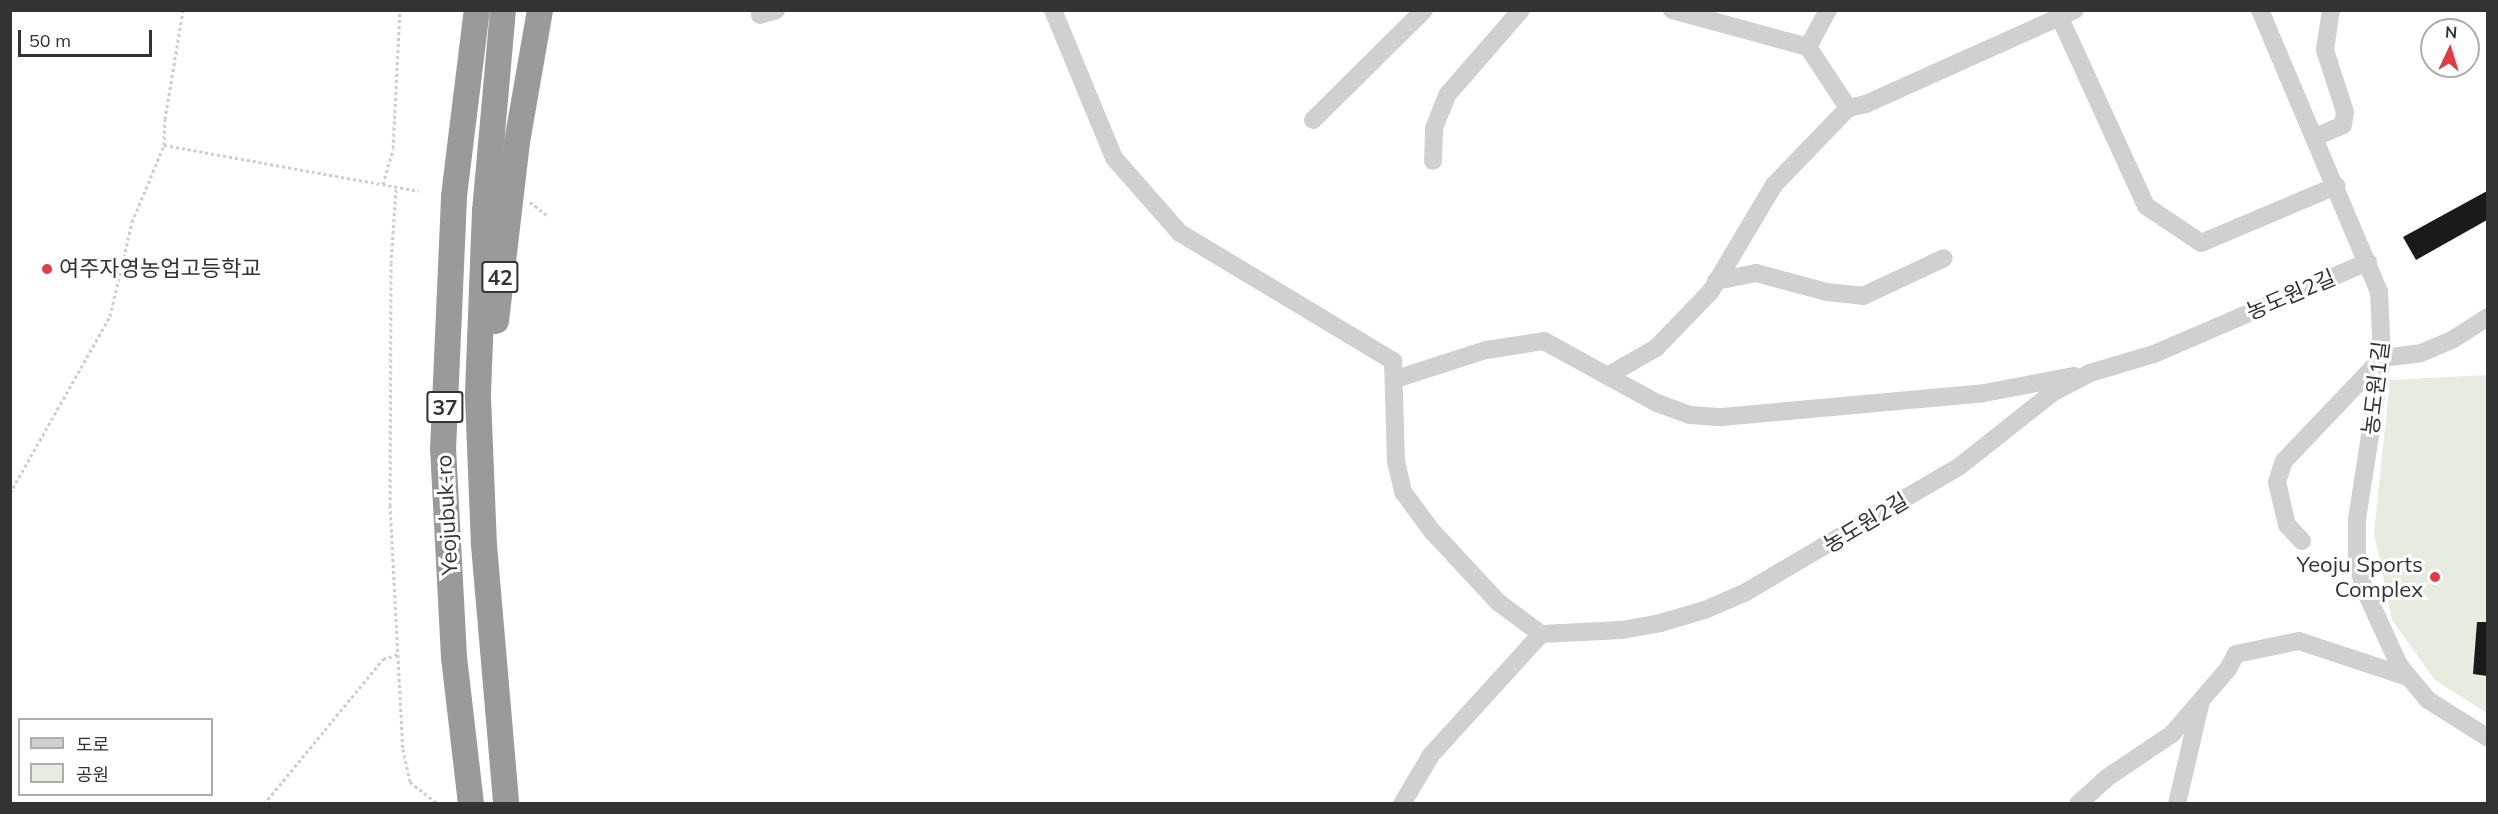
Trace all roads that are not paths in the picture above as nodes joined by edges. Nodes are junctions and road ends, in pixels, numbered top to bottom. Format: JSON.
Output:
{"nodes":[{"id":1,"x":477,"y":10,"type":"edge"},
{"id":2,"x":503,"y":10,"type":"edge"},
{"id":3,"x":540,"y":10,"type":"edge"},
{"id":4,"x":1053,"y":10,"type":"edge"},
{"id":5,"x":1424,"y":10,"type":"edge"},
{"id":6,"x":1521,"y":10,"type":"edge"},
{"id":7,"x":1672,"y":10,"type":"edge"},
{"id":8,"x":1828,"y":10,"type":"edge"},
{"id":9,"x":2260,"y":10,"type":"edge"},
{"id":10,"x":2331,"y":10,"type":"edge"},
{"id":11,"x":2067,"y":14,"type":"edge"},
{"id":12,"x":1808,"y":47,"type":"junction"},
{"id":13,"x":1848,"y":108,"type":"junction"},
{"id":14,"x":1313,"y":120,"type":"dead end"},
{"id":15,"x":2315,"y":137,"type":"junction"},
{"id":16,"x":1434,"y":161,"type":"dead end"},
{"id":17,"x":2336,"y":186,"type":"junction"},
{"id":18,"x":1944,"y":258,"type":"dead end"},
{"id":19,"x":2368,"y":262,"type":"junction"},
{"id":20,"x":1716,"y":281,"type":"junction"},
{"id":21,"x":2487,"y":317,"type":"edge"},
{"id":22,"x":2382,"y":358,"type":"junction"},
{"id":23,"x":2090,"y":373,"type":"junction"},
{"id":24,"x":1606,"y":376,"type":"junction"},
{"id":25,"x":1396,"y":379,"type":"junction"},
{"id":26,"x":2302,"y":541,"type":"dead end"},
{"id":27,"x":483,"y":545,"type":"junction"},
{"id":28,"x":1541,"y":634,"type":"junction"},
{"id":29,"x":2408,"y":677,"type":"junction"},
{"id":30,"x":2201,"y":700,"type":"junction"},
{"id":31,"x":2487,"y":738,"type":"edge"},
{"id":32,"x":471,"y":804,"type":"edge"},
{"id":33,"x":506,"y":804,"type":"edge"},
{"id":34,"x":1402,"y":804,"type":"edge"},
{"id":35,"x":2078,"y":804,"type":"edge"},
{"id":36,"x":2176,"y":804,"type":"edge"}],
"edges":[{"from":1,"to":32,"type":"highway","name":"Yeojubuk-ro","number":"37"},
{"from":2,"to":27,"type":"highway","name":"Yeojubuk-ro","number":"37"},
{"from":3,"to":27,"type":"highway","number":"42"},
{"from":4,"to":25,"type":"street"},
{"from":5,"to":14,"type":"street"},
{"from":6,"to":16,"type":"street"},
{"from":7,"to":12,"type":"street"},
{"from":8,"to":12,"type":"street"},
{"from":9,"to":15,"type":"street","name":"농도원1길"},
{"from":10,"to":15,"type":"street"},
{"from":11,"to":13,"type":"street"},
{"from":11,"to":17,"type":"street"},
{"from":12,"to":13,"type":"street"},
{"from":13,"to":20,"type":"street"},
{"from":15,"to":17,"type":"street","name":"농도원1길"},
{"from":17,"to":19,"type":"street","name":"농도원1길"},
{"from":18,"to":20,"type":"street"},
{"from":19,"to":22,"type":"street","name":"농도원1길"},
{"from":19,"to":23,"type":"street","name":"농도원2길"},
{"from":20,"to":24,"type":"street"},
{"from":21,"to":22,"type":"street"},
{"from":22,"to":26,"type":"street"},
{"from":22,"to":29,"type":"street","name":"농도원1길"},
{"from":23,"to":24,"type":"street"},
{"from":23,"to":28,"type":"street","name":"농도원2길"},
{"from":24,"to":25,"type":"street"},
{"from":25,"to":28,"type":"street"},
{"from":27,"to":33,"type":"highway","name":"Yeojubuk-ro","number":"37"},
{"from":28,"to":34,"type":"street"},
{"from":29,"to":30,"type":"street"},
{"from":29,"to":31,"type":"street","name":"농도원1길"},
{"from":30,"to":35,"type":"street"},
{"from":30,"to":36,"type":"street"}]}
